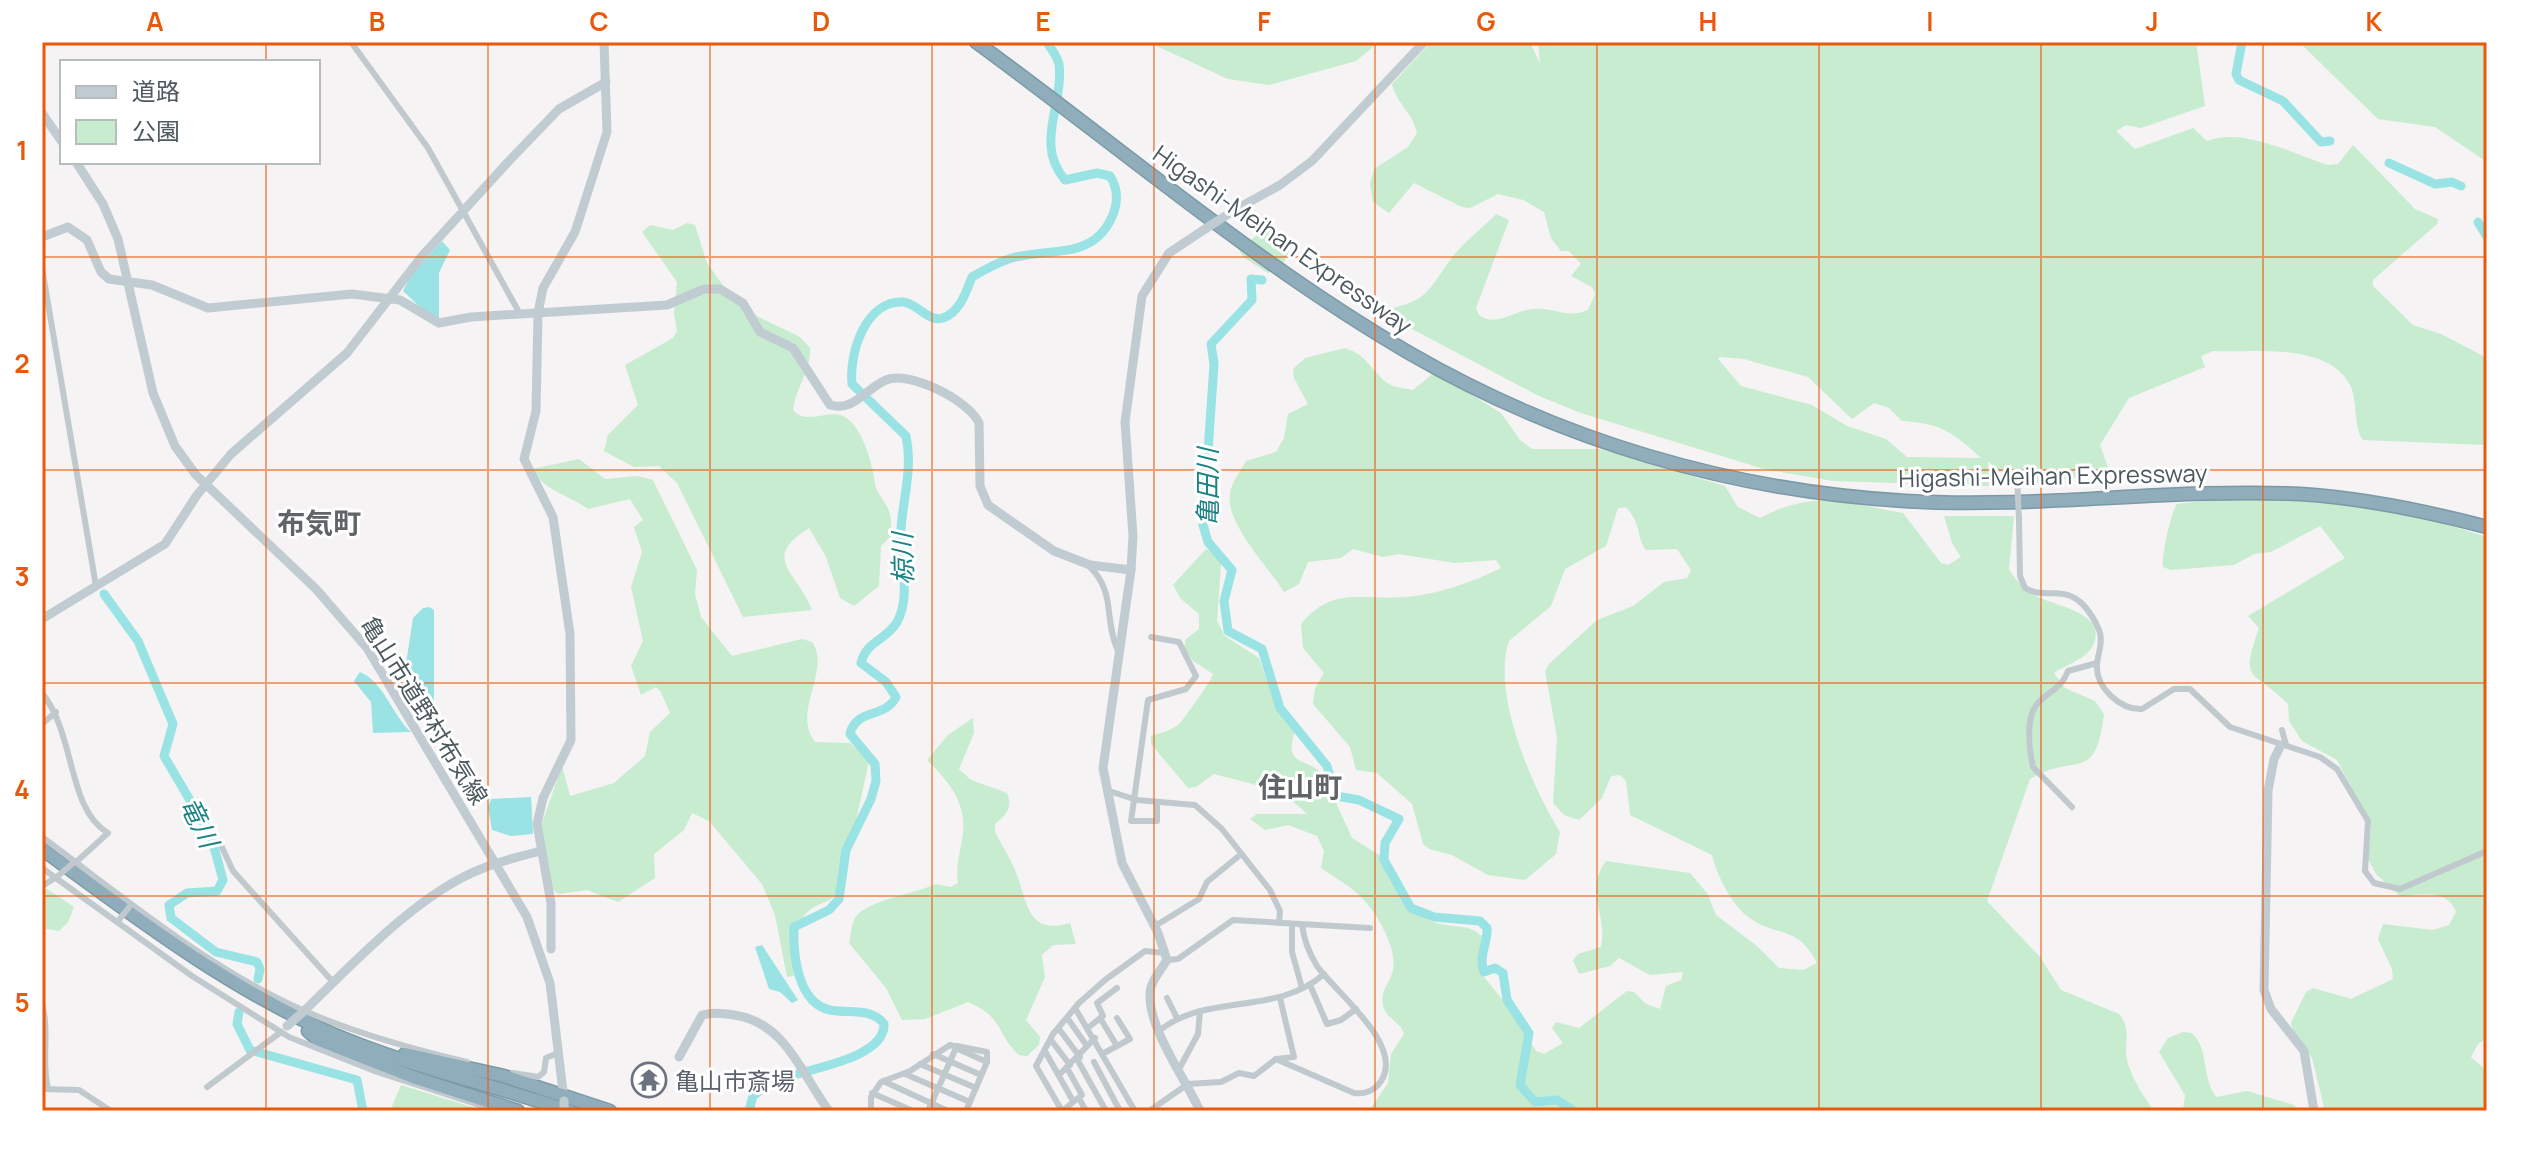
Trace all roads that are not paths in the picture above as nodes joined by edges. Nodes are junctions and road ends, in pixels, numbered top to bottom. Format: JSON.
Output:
{"nodes":[{"id":1,"x":351,"y":42,"type":"edge"},
{"id":2,"x":604,"y":42,"type":"edge"},
{"id":3,"x":976,"y":42,"type":"edge"},
{"id":4,"x":989,"y":42,"type":"edge"},
{"id":5,"x":1424,"y":42,"type":"edge"},
{"id":6,"x":1033,"y":79,"type":"junction"},
{"id":7,"x":606,"y":82,"type":"junction"},
{"id":8,"x":42,"y":113,"type":"edge"},
{"id":9,"x":1080,"y":116,"type":"junction"},
{"id":10,"x":60,"y":139,"type":"edge"},
{"id":11,"x":77,"y":164,"type":"edge"},
{"id":12,"x":463,"y":213,"type":"junction"},
{"id":13,"x":42,"y":237,"type":"edge"},
{"id":14,"x":42,"y":268,"type":"edge"},
{"id":15,"x":129,"y":282,"type":"junction"},
{"id":16,"x":390,"y":297,"type":"junction"},
{"id":17,"x":538,"y":313,"type":"junction"},
{"id":18,"x":520,"y":314,"type":"junction"},
{"id":19,"x":2017,"y":475,"type":"dead end"},
{"id":20,"x":205,"y":485,"type":"junction"},
{"id":21,"x":2487,"y":519,"type":"edge"},
{"id":22,"x":2487,"y":527,"type":"edge"},
{"id":23,"x":1087,"y":564,"type":"junction"},
{"id":24,"x":1131,"y":570,"type":"junction"},
{"id":25,"x":96,"y":586,"type":"junction"},
{"id":26,"x":42,"y":619,"type":"edge"},
{"id":27,"x":1151,"y":637,"type":"dead end"},
{"id":28,"x":1119,"y":654,"type":"junction"},
{"id":29,"x":2097,"y":663,"type":"junction"},
{"id":30,"x":42,"y":693,"type":"edge"},
{"id":31,"x":56,"y":712,"type":"junction"},
{"id":32,"x":42,"y":724,"type":"edge"},
{"id":33,"x":2282,"y":730,"type":"dead end"},
{"id":34,"x":2284,"y":745,"type":"junction"},
{"id":35,"x":1106,"y":790,"type":"junction"},
{"id":36,"x":1132,"y":797,"type":"junction"},
{"id":37,"x":1157,"y":803,"type":"junction"},
{"id":38,"x":2072,"y":807,"type":"dead end"},
{"id":39,"x":42,"y":837,"type":"edge"},
{"id":40,"x":221,"y":845,"type":"dead end"},
{"id":41,"x":42,"y":849,"type":"edge"},
{"id":42,"x":541,"y":851,"type":"junction"},
{"id":43,"x":2487,"y":851,"type":"edge"},
{"id":44,"x":1240,"y":855,"type":"junction"},
{"id":45,"x":42,"y":857,"type":"edge"},
{"id":46,"x":74,"y":863,"type":"junction"},
{"id":47,"x":496,"y":864,"type":"junction"},
{"id":48,"x":42,"y":868,"type":"edge"},
{"id":49,"x":56,"y":877,"type":"junction"},
{"id":50,"x":42,"y":886,"type":"edge"},
{"id":51,"x":132,"y":904,"type":"junction"},
{"id":52,"x":118,"y":922,"type":"junction"},
{"id":53,"x":1279,"y":923,"type":"junction"},
{"id":54,"x":1292,"y":924,"type":"junction"},
{"id":55,"x":1302,"y":925,"type":"junction"},
{"id":56,"x":1155,"y":926,"type":"junction"},
{"id":57,"x":1370,"y":928,"type":"dead end"},
{"id":58,"x":551,"y":949,"type":"dead end"},
{"id":59,"x":1166,"y":957,"type":"junction"},
{"id":60,"x":1324,"y":974,"type":"junction"},
{"id":61,"x":333,"y":982,"type":"junction"},
{"id":62,"x":1310,"y":985,"type":"junction"},
{"id":63,"x":1117,"y":988,"type":"dead end"},
{"id":64,"x":1302,"y":988,"type":"junction"},
{"id":65,"x":1167,"y":998,"type":"dead end"},
{"id":66,"x":1280,"y":998,"type":"junction"},
{"id":67,"x":42,"y":1004,"type":"edge"},
{"id":68,"x":1075,"y":1008,"type":"junction"},
{"id":69,"x":1356,"y":1009,"type":"junction"},
{"id":70,"x":1200,"y":1011,"type":"junction"},
{"id":71,"x":304,"y":1012,"type":"junction"},
{"id":72,"x":1100,"y":1018,"type":"junction"},
{"id":73,"x":1117,"y":1018,"type":"dead end"},
{"id":74,"x":1177,"y":1018,"type":"junction"},
{"id":75,"x":1068,"y":1019,"type":"junction"},
{"id":76,"x":310,"y":1027,"type":"junction"},
{"id":77,"x":1089,"y":1027,"type":"junction"},
{"id":78,"x":284,"y":1029,"type":"junction"},
{"id":79,"x":1059,"y":1029,"type":"junction"},
{"id":80,"x":1160,"y":1030,"type":"junction"},
{"id":81,"x":1095,"y":1038,"type":"junction"},
{"id":82,"x":1051,"y":1040,"type":"junction"},
{"id":83,"x":1087,"y":1046,"type":"junction"},
{"id":84,"x":1117,"y":1046,"type":"junction"},
{"id":85,"x":957,"y":1047,"type":"junction"},
{"id":86,"x":558,"y":1053,"type":"junction"},
{"id":87,"x":1046,"y":1053,"type":"junction"},
{"id":88,"x":933,"y":1054,"type":"junction"},
{"id":89,"x":1105,"y":1056,"type":"junction"},
{"id":90,"x":679,"y":1057,"type":"dead end"},
{"id":91,"x":1276,"y":1059,"type":"junction"},
{"id":92,"x":1079,"y":1060,"type":"junction"},
{"id":93,"x":950,"y":1062,"type":"junction"},
{"id":94,"x":1094,"y":1062,"type":"junction"},
{"id":95,"x":920,"y":1064,"type":"junction"},
{"id":96,"x":1069,"y":1066,"type":"junction"},
{"id":97,"x":1178,"y":1071,"type":"junction"},
{"id":98,"x":905,"y":1074,"type":"junction"},
{"id":99,"x":944,"y":1075,"type":"junction"},
{"id":100,"x":981,"y":1075,"type":"junction"},
{"id":101,"x":1059,"y":1075,"type":"junction"},
{"id":102,"x":883,"y":1081,"type":"junction"},
{"id":103,"x":1188,"y":1084,"type":"junction"},
{"id":104,"x":207,"y":1087,"type":"dead end"},
{"id":105,"x":938,"y":1088,"type":"junction"},
{"id":106,"x":976,"y":1088,"type":"junction"},
{"id":107,"x":45,"y":1089,"type":"edge"},
{"id":108,"x":1123,"y":1090,"type":"junction"},
{"id":109,"x":872,"y":1093,"type":"junction"},
{"id":110,"x":1110,"y":1093,"type":"junction"},
{"id":111,"x":1098,"y":1095,"type":"junction"},
{"id":112,"x":932,"y":1102,"type":"junction"},
{"id":113,"x":970,"y":1102,"type":"junction"},
{"id":114,"x":565,"y":1104,"type":"edge"},
{"id":115,"x":1069,"y":1106,"type":"edge"},
{"id":116,"x":111,"y":1111,"type":"edge"},
{"id":117,"x":498,"y":1111,"type":"edge"},
{"id":118,"x":518,"y":1111,"type":"edge"},
{"id":119,"x":551,"y":1111,"type":"edge"},
{"id":120,"x":610,"y":1111,"type":"edge"},
{"id":121,"x":829,"y":1111,"type":"edge"},
{"id":122,"x":871,"y":1111,"type":"edge"},
{"id":123,"x":913,"y":1111,"type":"edge"},
{"id":124,"x":928,"y":1111,"type":"edge"},
{"id":125,"x":948,"y":1111,"type":"edge"},
{"id":126,"x":966,"y":1111,"type":"edge"},
{"id":127,"x":1086,"y":1111,"type":"edge"},
{"id":128,"x":1106,"y":1111,"type":"edge"},
{"id":129,"x":1120,"y":1111,"type":"edge"},
{"id":130,"x":1135,"y":1111,"type":"edge"},
{"id":131,"x":1149,"y":1111,"type":"edge"},
{"id":132,"x":1200,"y":1111,"type":"edge"},
{"id":133,"x":2314,"y":1111,"type":"edge"}],
"edges":[{"from":1,"to":12,"type":"street"},
{"from":2,"to":7,"type":"street"},
{"from":3,"to":6,"type":"highway","name":"Higashi-Meihan Expressway"},
{"from":4,"to":6,"type":"highway","name":"Higashi-Meihan Expressway"},
{"from":5,"to":24,"type":"street","bridge":true},
{"from":6,"to":9,"type":"highway","name":"Higashi-Meihan Expressway"},
{"from":7,"to":12,"type":"street"},
{"from":7,"to":17,"type":"street"},
{"from":8,"to":10,"type":"street"},
{"from":9,"to":21,"type":"highway","name":"Higashi-Meihan Expressway"},
{"from":9,"to":22,"type":"highway","name":"Higashi-Meihan Expressway"},
{"from":11,"to":15,"type":"street","name":"亀山市道野村布気線"},
{"from":12,"to":16,"type":"street"},
{"from":12,"to":18,"type":"street"},
{"from":13,"to":15,"type":"street"},
{"from":14,"to":25,"type":"street"},
{"from":15,"to":16,"type":"street"},
{"from":15,"to":20,"type":"street","name":"亀山市道野村布気線"},
{"from":16,"to":18,"type":"street"},
{"from":16,"to":20,"type":"street"},
{"from":17,"to":18,"type":"street"},
{"from":17,"to":23,"type":"street"},
{"from":17,"to":42,"type":"street"},
{"from":19,"to":29,"type":"street","bridge":true},
{"from":20,"to":25,"type":"street"},
{"from":20,"to":47,"type":"street","name":"亀山市道野村布気線"},
{"from":23,"to":24,"type":"street"},
{"from":23,"to":28,"type":"street"},
{"from":24,"to":28,"type":"street"},
{"from":25,"to":26,"type":"street"},
{"from":27,"to":36,"type":"street"},
{"from":28,"to":35,"type":"street"},
{"from":29,"to":34,"type":"street"},
{"from":29,"to":38,"type":"street"},
{"from":30,"to":31,"type":"street"},
{"from":31,"to":32,"type":"street"},
{"from":31,"to":46,"type":"street"},
{"from":33,"to":34,"type":"street"},
{"from":34,"to":43,"type":"street"},
{"from":34,"to":133,"type":"street"},
{"from":35,"to":36,"type":"street"},
{"from":35,"to":56,"type":"street"},
{"from":36,"to":37,"type":"street"},
{"from":36,"to":37,"type":"street"},
{"from":37,"to":44,"type":"street"},
{"from":39,"to":46,"type":"street"},
{"from":40,"to":61,"type":"street"},
{"from":41,"to":76,"type":"highway"},
{"from":42,"to":47,"type":"street"},
{"from":42,"to":58,"type":"street"},
{"from":44,"to":53,"type":"street"},
{"from":44,"to":56,"type":"street"},
{"from":45,"to":76,"type":"highway"},
{"from":46,"to":49,"type":"street","bridge":true},
{"from":46,"to":51,"type":"street"},
{"from":47,"to":61,"type":"street"},
{"from":47,"to":86,"type":"street","name":"亀山市道野村布気線"},
{"from":48,"to":49,"type":"street"},
{"from":49,"to":50,"type":"street"},
{"from":49,"to":52,"type":"street"},
{"from":51,"to":52,"type":"street","bridge":true},
{"from":51,"to":71,"type":"street"},
{"from":52,"to":78,"type":"street"},
{"from":53,"to":54,"type":"street"},
{"from":53,"to":59,"type":"street"},
{"from":54,"to":55,"type":"street"},
{"from":54,"to":64,"type":"street"},
{"from":55,"to":57,"type":"street"},
{"from":55,"to":60,"type":"street"},
{"from":56,"to":59,"type":"street"},
{"from":59,"to":68,"type":"street"},
{"from":59,"to":80,"type":"street"},
{"from":60,"to":62,"type":"street"},
{"from":60,"to":69,"type":"street"},
{"from":61,"to":71,"type":"street"},
{"from":62,"to":64,"type":"street"},
{"from":62,"to":69,"type":"street"},
{"from":63,"to":72,"type":"street"},
{"from":64,"to":66,"type":"street"},
{"from":65,"to":74,"type":"street"},
{"from":66,"to":70,"type":"street"},
{"from":66,"to":91,"type":"street"},
{"from":67,"to":107,"type":"street"},
{"from":68,"to":75,"type":"street"},
{"from":68,"to":77,"type":"street"},
{"from":69,"to":91,"type":"street"},
{"from":70,"to":74,"type":"street"},
{"from":70,"to":97,"type":"street"},
{"from":71,"to":78,"type":"street","bridge":true},
{"from":71,"to":86,"type":"street"},
{"from":72,"to":77,"type":"street"},
{"from":72,"to":84,"type":"street"},
{"from":73,"to":84,"type":"street"},
{"from":74,"to":80,"type":"street"},
{"from":75,"to":79,"type":"street"},
{"from":75,"to":83,"type":"street"},
{"from":76,"to":114,"type":"highway"},
{"from":76,"to":114,"type":"highway"},
{"from":76,"to":118,"type":"highway"},
{"from":76,"to":119,"type":"highway"},
{"from":77,"to":81,"type":"street"},
{"from":78,"to":104,"type":"street"},
{"from":78,"to":117,"type":"street"},
{"from":79,"to":82,"type":"street"},
{"from":79,"to":92,"type":"street"},
{"from":80,"to":97,"type":"street"},
{"from":81,"to":83,"type":"street"},
{"from":81,"to":89,"type":"street"},
{"from":82,"to":87,"type":"street"},
{"from":82,"to":96,"type":"street"},
{"from":83,"to":92,"type":"street"},
{"from":84,"to":89,"type":"street"},
{"from":85,"to":88,"type":"street"},
{"from":85,"to":93,"type":"street"},
{"from":85,"to":100,"type":"street"},
{"from":86,"to":114,"type":"street","name":"亀山市道野村布気線"},
{"from":87,"to":101,"type":"street"},
{"from":87,"to":115,"type":"street"},
{"from":88,"to":93,"type":"street"},
{"from":88,"to":95,"type":"street"},
{"from":89,"to":94,"type":"street"},
{"from":89,"to":108,"type":"street"},
{"from":90,"to":121,"type":"street"},
{"from":91,"to":103,"type":"street"},
{"from":92,"to":94,"type":"street"},
{"from":92,"to":96,"type":"street"},
{"from":92,"to":111,"type":"street"},
{"from":93,"to":99,"type":"street"},
{"from":93,"to":100,"type":"street"},
{"from":94,"to":110,"type":"street"},
{"from":95,"to":98,"type":"street"},
{"from":95,"to":99,"type":"street"},
{"from":96,"to":101,"type":"street"},
{"from":96,"to":115,"type":"street"},
{"from":97,"to":103,"type":"street"},
{"from":98,"to":102,"type":"street"},
{"from":98,"to":105,"type":"street"},
{"from":99,"to":105,"type":"street"},
{"from":99,"to":106,"type":"street"},
{"from":100,"to":106,"type":"street"},
{"from":101,"to":115,"type":"street"},
{"from":102,"to":109,"type":"street"},
{"from":102,"to":112,"type":"street"},
{"from":103,"to":131,"type":"street"},
{"from":103,"to":132,"type":"street"},
{"from":105,"to":112,"type":"street"},
{"from":105,"to":113,"type":"street"},
{"from":106,"to":113,"type":"street"},
{"from":107,"to":116,"type":"street"},
{"from":108,"to":110,"type":"street"},
{"from":108,"to":130,"type":"street"},
{"from":109,"to":122,"type":"street"},
{"from":109,"to":123,"type":"street"},
{"from":110,"to":111,"type":"street"},
{"from":110,"to":129,"type":"street"},
{"from":111,"to":128,"type":"street"},
{"from":112,"to":124,"type":"street"},
{"from":112,"to":125,"type":"street"},
{"from":113,"to":126,"type":"street"},
{"from":114,"to":120,"type":"highway"},
{"from":115,"to":127,"type":"street"}]}
